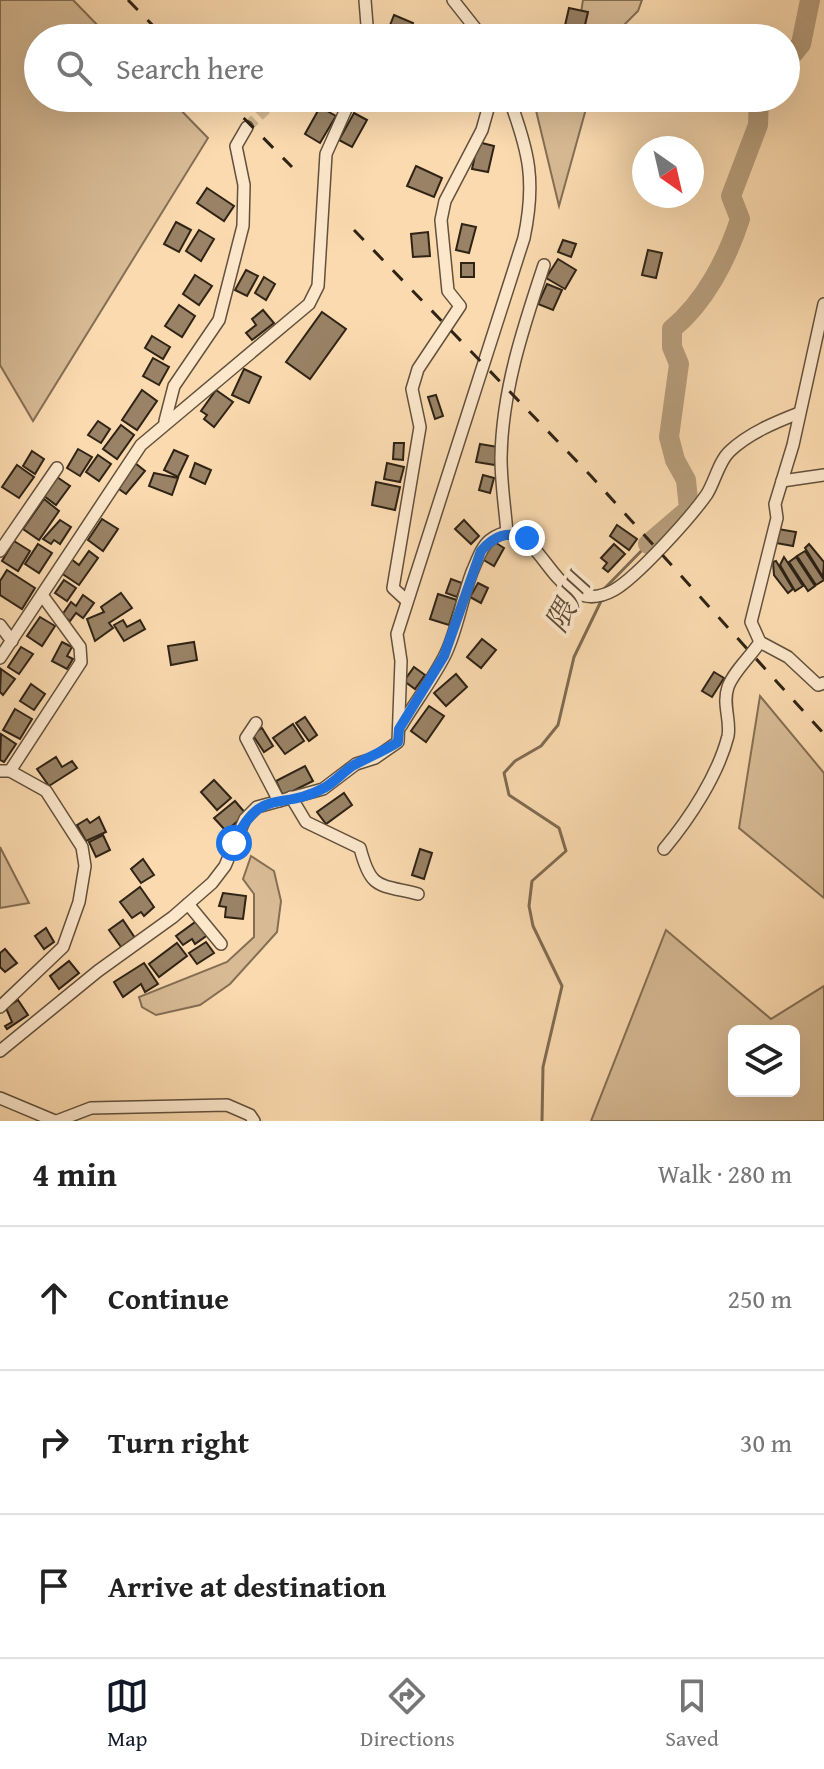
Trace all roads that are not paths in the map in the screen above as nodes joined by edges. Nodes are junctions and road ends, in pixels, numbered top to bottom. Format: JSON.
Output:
{"nodes":[{"id":1,"x":365,"y":0,"type":"edge"},
{"id":2,"x":453,"y":0,"type":"edge"},
{"id":3,"x":367,"y":24,"type":"edge"},
{"id":4,"x":472,"y":24,"type":"edge"},
{"id":5,"x":345,"y":112,"type":"edge"},
{"id":6,"x":487,"y":112,"type":"edge"},
{"id":7,"x":514,"y":112,"type":"edge"},
{"id":8,"x":247,"y":127,"type":"tunnel mouth"},
{"id":9,"x":544,"y":265,"type":"dead end"},
{"id":10,"x":824,"y":304,"type":"edge"},
{"id":11,"x":799,"y":413,"type":"junction"},
{"id":12,"x":165,"y":422,"type":"junction"},
{"id":13,"x":57,"y":468,"type":"dead end"},
{"id":14,"x":824,"y":475,"type":"edge"},
{"id":15,"x":782,"y":481,"type":"junction"},
{"id":16,"x":507,"y":533,"type":"junction"},
{"id":17,"x":0,"y":551,"type":"edge"},
{"id":18,"x":42,"y":595,"type":"junction"},
{"id":19,"x":406,"y":600,"type":"junction"},
{"id":20,"x":0,"y":625,"type":"edge"},
{"id":21,"x":12,"y":641,"type":"junction"},
{"id":22,"x":760,"y":642,"type":"junction"},
{"id":23,"x":0,"y":658,"type":"edge"},
{"id":24,"x":824,"y":683,"type":"edge"},
{"id":25,"x":256,"y":723,"type":"dead end"},
{"id":26,"x":399,"y":729,"type":"junction"},
{"id":27,"x":5,"y":771,"type":"edge"},
{"id":28,"x":285,"y":799,"type":"junction"},
{"id":29,"x":664,"y":849,"type":"dead end"},
{"id":30,"x":418,"y":894,"type":"dead end"},
{"id":31,"x":188,"y":904,"type":"junction"},
{"id":32,"x":221,"y":944,"type":"dead end"},
{"id":33,"x":0,"y":1007,"type":"edge"},
{"id":34,"x":0,"y":1051,"type":"edge"},
{"id":35,"x":0,"y":1098,"type":"edge"},
{"id":36,"x":56,"y":1121,"type":"edge"},
{"id":37,"x":254,"y":1121,"type":"edge"}],
"edges":[{"from":1,"to":3,"type":"street"},
{"from":2,"to":4,"type":"street"},
{"from":5,"to":12,"type":"street"},
{"from":6,"to":19,"type":"street"},
{"from":7,"to":19,"type":"street"},
{"from":8,"to":12,"type":"street"},
{"from":9,"to":16,"type":"street"},
{"from":10,"to":11,"type":"street"},
{"from":11,"to":15,"type":"street"},
{"from":11,"to":16,"type":"street"},
{"from":12,"to":18,"type":"street"},
{"from":13,"to":17,"type":"street"},
{"from":14,"to":15,"type":"street"},
{"from":15,"to":22,"type":"street"},
{"from":16,"to":26,"type":"street"},
{"from":18,"to":21,"type":"street"},
{"from":18,"to":27,"type":"street"},
{"from":19,"to":26,"type":"street"},
{"from":20,"to":21,"type":"street"},
{"from":21,"to":23,"type":"street"},
{"from":22,"to":24,"type":"street"},
{"from":22,"to":29,"type":"street"},
{"from":25,"to":28,"type":"street"},
{"from":26,"to":28,"type":"street"},
{"from":27,"to":33,"type":"street"},
{"from":28,"to":30,"type":"street"},
{"from":28,"to":31,"type":"street"},
{"from":31,"to":32,"type":"street"},
{"from":31,"to":34,"type":"street"},
{"from":35,"to":36,"type":"street"},
{"from":36,"to":37,"type":"street"}]}
